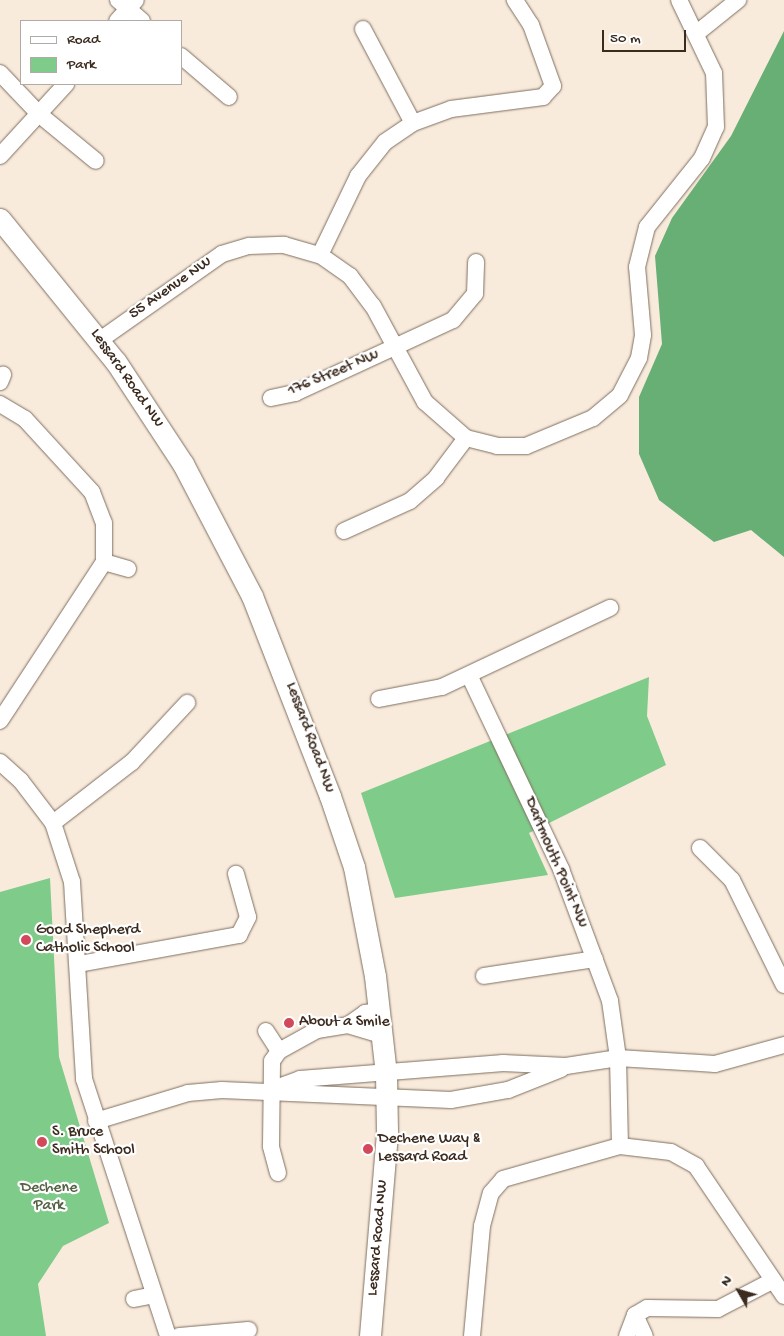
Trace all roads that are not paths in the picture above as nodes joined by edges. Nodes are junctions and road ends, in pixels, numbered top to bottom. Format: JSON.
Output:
{"nodes":[{"id":1,"x":515,"y":0,"type":"edge"},
{"id":2,"x":679,"y":0,"type":"edge"},
{"id":3,"x":738,"y":0,"type":"edge"},
{"id":4,"x":125,"y":8,"type":"edge"},
{"id":5,"x":141,"y":20,"type":"edge"},
{"id":6,"x":363,"y":29,"type":"dead end"},
{"id":7,"x":697,"y":33,"type":"junction"},
{"id":8,"x":182,"y":57,"type":"edge"},
{"id":9,"x":0,"y":73,"type":"edge"},
{"id":10,"x":65,"y":85,"type":"edge"},
{"id":11,"x":230,"y":97,"type":"dead end"},
{"id":12,"x":40,"y":115,"type":"junction"},
{"id":13,"x":413,"y":123,"type":"junction"},
{"id":14,"x":0,"y":156,"type":"edge"},
{"id":15,"x":96,"y":160,"type":"dead end"},
{"id":16,"x":0,"y":219,"type":"edge"},
{"id":17,"x":320,"y":254,"type":"junction"},
{"id":18,"x":476,"y":262,"type":"dead end"},
{"id":19,"x":100,"y":340,"type":"junction"},
{"id":20,"x":396,"y":347,"type":"junction"},
{"id":21,"x":271,"y":398,"type":"dead end"},
{"id":22,"x":0,"y":404,"type":"edge"},
{"id":23,"x":466,"y":438,"type":"junction"},
{"id":24,"x":344,"y":531,"type":"dead end"},
{"id":25,"x":104,"y":562,"type":"junction"},
{"id":26,"x":128,"y":569,"type":"dead end"},
{"id":27,"x":610,"y":608,"type":"dead end"},
{"id":28,"x":469,"y":675,"type":"junction"},
{"id":29,"x":380,"y":699,"type":"dead end"},
{"id":30,"x":188,"y":703,"type":"dead end"},
{"id":31,"x":0,"y":721,"type":"edge"},
{"id":32,"x":0,"y":762,"type":"edge"},
{"id":33,"x":53,"y":823,"type":"junction"},
{"id":34,"x":700,"y":848,"type":"dead end"},
{"id":35,"x":236,"y":874,"type":"dead end"},
{"id":36,"x":595,"y":959,"type":"junction"},
{"id":37,"x":79,"y":964,"type":"junction"},
{"id":38,"x":484,"y":976,"type":"dead end"},
{"id":39,"x":784,"y":985,"type":"edge"},
{"id":40,"x":379,"y":1012,"type":"junction"},
{"id":41,"x":348,"y":1025,"type":"junction"},
{"id":42,"x":266,"y":1031,"type":"dead end"},
{"id":43,"x":382,"y":1035,"type":"junction"},
{"id":44,"x":784,"y":1045,"type":"edge"},
{"id":45,"x":279,"y":1051,"type":"junction"},
{"id":46,"x":618,"y":1058,"type":"junction"},
{"id":47,"x":566,"y":1066,"type":"junction"},
{"id":48,"x":386,"y":1074,"type":"junction"},
{"id":49,"x":273,"y":1089,"type":"junction"},
{"id":50,"x":387,"y":1098,"type":"junction"},
{"id":51,"x":96,"y":1121,"type":"junction"},
{"id":52,"x":620,"y":1146,"type":"junction"},
{"id":53,"x":278,"y":1173,"type":"dead end"},
{"id":54,"x":772,"y":1281,"type":"junction"},
{"id":55,"x":154,"y":1295,"type":"junction"},
{"id":56,"x":784,"y":1296,"type":"edge"},
{"id":57,"x":134,"y":1299,"type":"dead end"},
{"id":58,"x":634,"y":1315,"type":"junction"},
{"id":59,"x":249,"y":1330,"type":"dead end"},
{"id":60,"x":168,"y":1336,"type":"edge"},
{"id":61,"x":179,"y":1336,"type":"edge"},
{"id":62,"x":370,"y":1336,"type":"edge"},
{"id":63,"x":472,"y":1336,"type":"edge"},
{"id":64,"x":627,"y":1336,"type":"edge"},
{"id":65,"x":645,"y":1336,"type":"edge"}],
"edges":[{"from":1,"to":13,"type":"street"},
{"from":2,"to":7,"type":"street"},
{"from":3,"to":7,"type":"street"},
{"from":4,"to":5,"type":"street"},
{"from":6,"to":13,"type":"street"},
{"from":7,"to":23,"type":"street"},
{"from":8,"to":11,"type":"street"},
{"from":9,"to":12,"type":"street"},
{"from":10,"to":12,"type":"street"},
{"from":12,"to":14,"type":"street"},
{"from":12,"to":15,"type":"street"},
{"from":13,"to":17,"type":"street"},
{"from":16,"to":19,"type":"main road","name":"Lessard Road NW"},
{"from":17,"to":19,"type":"street","name":"55 Avenue NW"},
{"from":17,"to":20,"type":"street","name":"176 Street NW"},
{"from":18,"to":20,"type":"street","name":"176 Street NW"},
{"from":19,"to":40,"type":"main road","name":"Lessard Road NW"},
{"from":20,"to":21,"type":"street","name":"176 Street NW"},
{"from":20,"to":23,"type":"street","name":"176 Street NW"},
{"from":22,"to":25,"type":"street"},
{"from":23,"to":24,"type":"street"},
{"from":25,"to":26,"type":"street"},
{"from":25,"to":31,"type":"street"},
{"from":27,"to":28,"type":"street"},
{"from":28,"to":29,"type":"street"},
{"from":28,"to":36,"type":"street","name":"Dartmouth Point NW"},
{"from":30,"to":33,"type":"street"},
{"from":32,"to":33,"type":"street"},
{"from":33,"to":37,"type":"street"},
{"from":34,"to":39,"type":"street"},
{"from":35,"to":37,"type":"street"},
{"from":36,"to":38,"type":"street"},
{"from":36,"to":46,"type":"street","name":"Dartmouth Point NW"},
{"from":37,"to":51,"type":"street"},
{"from":40,"to":41,"type":"street"},
{"from":40,"to":43,"type":"main road","name":"Lessard Road NW"},
{"from":41,"to":43,"type":"street"},
{"from":41,"to":45,"type":"street"},
{"from":42,"to":45,"type":"street"},
{"from":43,"to":48,"type":"main road","name":"Lessard Road NW"},
{"from":44,"to":46,"type":"street"},
{"from":45,"to":49,"type":"street"},
{"from":46,"to":47,"type":"street"},
{"from":46,"to":52,"type":"street","name":"Dartmouth Point NW"},
{"from":47,"to":48,"type":"street"},
{"from":47,"to":50,"type":"street"},
{"from":48,"to":49,"type":"street"},
{"from":48,"to":50,"type":"main road","name":"Lessard Road NW"},
{"from":49,"to":50,"type":"street"},
{"from":49,"to":51,"type":"street"},
{"from":49,"to":53,"type":"street"},
{"from":50,"to":62,"type":"main road","name":"Lessard Road NW"},
{"from":51,"to":55,"type":"street"},
{"from":52,"to":54,"type":"street"},
{"from":52,"to":63,"type":"street"},
{"from":54,"to":56,"type":"street"},
{"from":54,"to":58,"type":"street"},
{"from":55,"to":57,"type":"street"},
{"from":55,"to":60,"type":"street"},
{"from":58,"to":64,"type":"street"},
{"from":58,"to":65,"type":"street"},
{"from":59,"to":61,"type":"street"}]}
